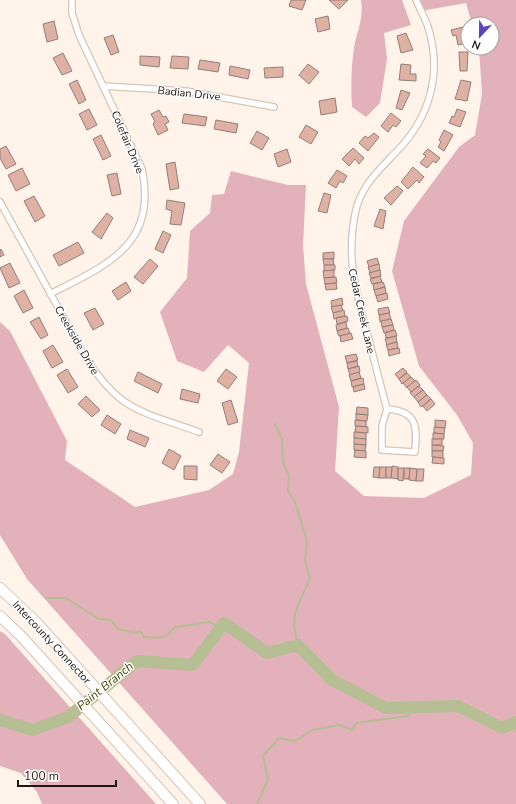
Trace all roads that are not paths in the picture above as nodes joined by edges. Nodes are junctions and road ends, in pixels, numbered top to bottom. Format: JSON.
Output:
{"nodes":[{"id":1,"x":72,"y":0,"type":"edge"},
{"id":2,"x":416,"y":0,"type":"edge"},
{"id":3,"x":103,"y":86,"type":"junction"},
{"id":4,"x":274,"y":107,"type":"dead end"},
{"id":5,"x":0,"y":202,"type":"edge"},
{"id":6,"x":50,"y":294,"type":"junction"},
{"id":7,"x":387,"y":409,"type":"junction"},
{"id":8,"x":199,"y":432,"type":"dead end"},
{"id":9,"x":0,"y":588,"type":"edge"},
{"id":10,"x":0,"y":616,"type":"edge"},
{"id":11,"x":173,"y":804,"type":"edge"},
{"id":12,"x":200,"y":804,"type":"edge"}],
"edges":[{"from":1,"to":3,"type":"street","name":"Colefair Drive"},
{"from":2,"to":7,"type":"street","name":"Cedar Creek Lane"},
{"from":3,"to":4,"type":"street","name":"Badian Drive"},
{"from":3,"to":6,"type":"street","name":"Colefair Drive"},
{"from":5,"to":6,"type":"street","name":"Creekside Drive"},
{"from":6,"to":8,"type":"street","name":"Creekside Drive"},
{"from":7,"to":7,"type":"street","name":"Cedar Creek Lane"},
{"from":9,"to":12,"type":"highway","name":"Intercounty Connector"},
{"from":10,"to":11,"type":"highway","name":"Intercounty Connector"}]}
